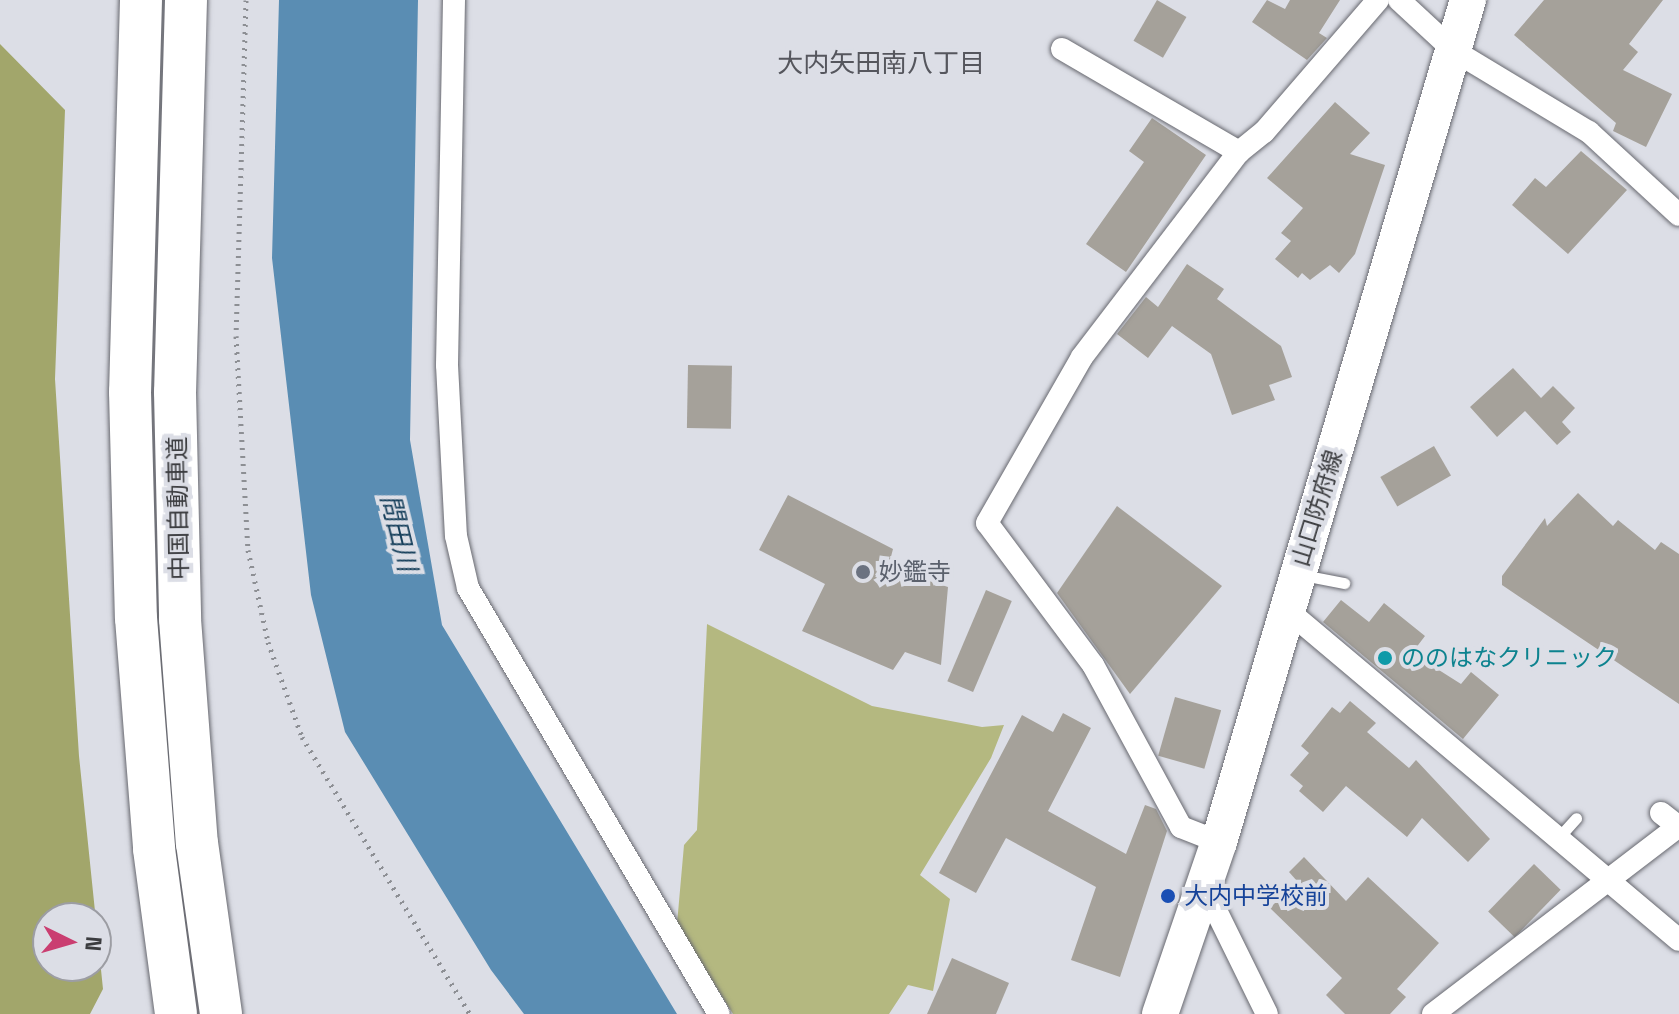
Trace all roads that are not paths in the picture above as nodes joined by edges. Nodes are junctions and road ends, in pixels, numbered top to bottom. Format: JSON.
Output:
{"nodes":[{"id":1,"x":141,"y":0,"type":"edge"},
{"id":2,"x":186,"y":0,"type":"edge"},
{"id":3,"x":454,"y":0,"type":"edge"},
{"id":4,"x":1378,"y":0,"type":"edge"},
{"id":5,"x":1399,"y":0,"type":"edge"},
{"id":6,"x":1468,"y":0,"type":"edge"},
{"id":7,"x":1062,"y":49,"type":"dead end"},
{"id":8,"x":1453,"y":50,"type":"junction"},
{"id":9,"x":1239,"y":152,"type":"junction"},
{"id":10,"x":1679,"y":215,"type":"edge"},
{"id":11,"x":1298,"y":574,"type":"junction"},
{"id":12,"x":1344,"y":583,"type":"dead end"},
{"id":13,"x":1287,"y":610,"type":"junction"},
{"id":14,"x":1576,"y":818,"type":"dead end"},
{"id":15,"x":1673,"y":822,"type":"edge"},
{"id":16,"x":1560,"y":836,"type":"junction"},
{"id":17,"x":1219,"y":842,"type":"junction"},
{"id":18,"x":1612,"y":879,"type":"junction"},
{"id":19,"x":1205,"y":888,"type":"junction"},
{"id":20,"x":1679,"y":940,"type":"edge"},
{"id":21,"x":176,"y":1014,"type":"edge"},
{"id":22,"x":221,"y":1014,"type":"edge"},
{"id":23,"x":719,"y":1014,"type":"edge"},
{"id":24,"x":1160,"y":1014,"type":"edge"},
{"id":25,"x":1267,"y":1014,"type":"edge"},
{"id":26,"x":1433,"y":1014,"type":"edge"}],
"edges":[{"from":1,"to":21,"type":"highway","name":"中国自動車道"},
{"from":2,"to":22,"type":"highway","name":"中国自動車道"},
{"from":3,"to":23,"type":"street"},
{"from":4,"to":9,"type":"street"},
{"from":5,"to":8,"type":"street"},
{"from":6,"to":8,"type":"main road","name":"山口防府線"},
{"from":7,"to":9,"type":"street"},
{"from":8,"to":10,"type":"street"},
{"from":8,"to":11,"type":"main road","name":"山口防府線"},
{"from":9,"to":17,"type":"street"},
{"from":11,"to":12,"type":"lane"},
{"from":11,"to":13,"type":"main road","name":"山口防府線"},
{"from":13,"to":16,"type":"street"},
{"from":13,"to":17,"type":"main road","name":"山口防府線"},
{"from":14,"to":16,"type":"lane"},
{"from":15,"to":18,"type":"street"},
{"from":16,"to":18,"type":"street"},
{"from":17,"to":19,"type":"main road","name":"山口防府線"},
{"from":18,"to":20,"type":"street"},
{"from":18,"to":26,"type":"street"},
{"from":19,"to":24,"type":"main road","name":"山口防府線"},
{"from":19,"to":25,"type":"street"}]}
